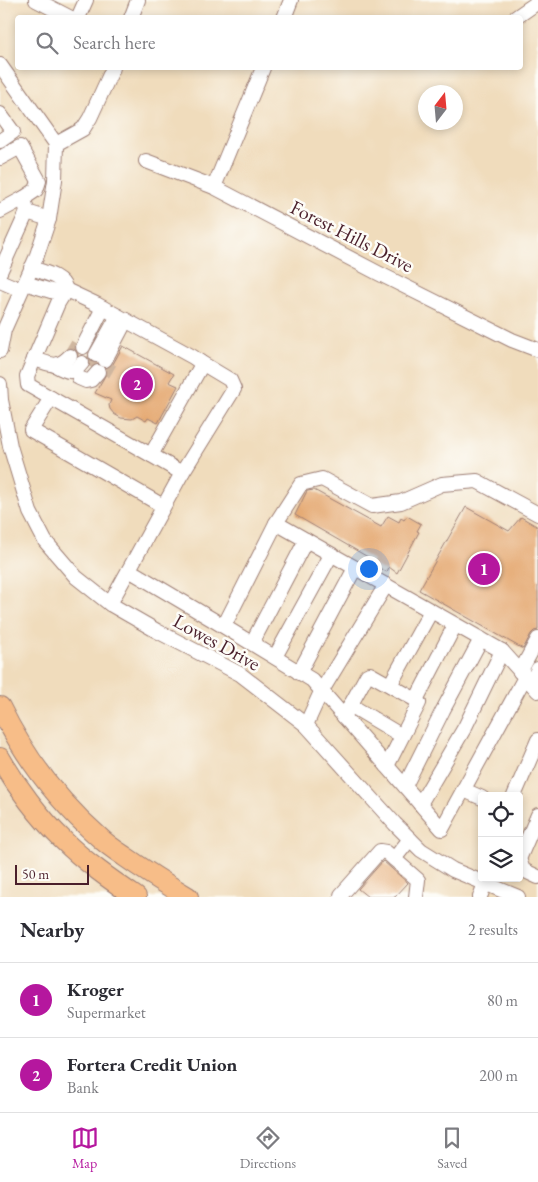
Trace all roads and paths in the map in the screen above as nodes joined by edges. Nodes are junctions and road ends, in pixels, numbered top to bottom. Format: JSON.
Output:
{"nodes":[{"id":1,"x":36,"y":0,"type":"edge"},
{"id":2,"x":86,"y":0,"type":"edge"},
{"id":3,"x":138,"y":0,"type":"edge"},
{"id":4,"x":291,"y":0,"type":"edge"},
{"id":5,"x":538,"y":2,"type":"edge"},
{"id":6,"x":65,"y":15,"type":"edge"},
{"id":7,"x":79,"y":15,"type":"edge"},
{"id":8,"x":132,"y":15,"type":"edge"},
{"id":9,"x":285,"y":15,"type":"edge"},
{"id":10,"x":520,"y":15,"type":"edge"},
{"id":11,"x":0,"y":65,"type":"edge"},
{"id":12,"x":112,"y":70,"type":"edge"},
{"id":13,"x":262,"y":70,"type":"edge"},
{"id":14,"x":0,"y":114,"type":"edge"},
{"id":15,"x":0,"y":141,"type":"edge"},
{"id":16,"x":56,"y":144,"type":"junction"},
{"id":17,"x":0,"y":158,"type":"edge"},
{"id":18,"x":146,"y":161,"type":"dead end"},
{"id":19,"x":214,"y":187,"type":"junction"},
{"id":20,"x":26,"y":205,"type":"junction"},
{"id":21,"x":0,"y":211,"type":"edge"},
{"id":22,"x":49,"y":219,"type":"junction"},
{"id":23,"x":31,"y":268,"type":"junction"},
{"id":24,"x":0,"y":272,"type":"edge"},
{"id":25,"x":0,"y":281,"type":"edge"},
{"id":26,"x":23,"y":286,"type":"junction"},
{"id":27,"x":66,"y":290,"type":"junction"},
{"id":28,"x":115,"y":314,"type":"junction"},
{"id":29,"x":538,"y":350,"type":"edge"},
{"id":30,"x":0,"y":351,"type":"edge"},
{"id":31,"x":34,"y":359,"type":"junction"},
{"id":32,"x":91,"y":360,"type":"junction"},
{"id":33,"x":200,"y":362,"type":"junction"},
{"id":34,"x":71,"y":374,"type":"junction"},
{"id":35,"x":0,"y":384,"type":"edge"},
{"id":36,"x":50,"y":398,"type":"junction"},
{"id":37,"x":151,"y":455,"type":"junction"},
{"id":38,"x":182,"y":472,"type":"junction"},
{"id":39,"x":163,"y":506,"type":"junction"},
{"id":40,"x":538,"y":514,"type":"edge"},
{"id":41,"x":276,"y":523,"type":"junction"},
{"id":42,"x":306,"y":540,"type":"junction"},
{"id":43,"x":332,"y":555,"type":"junction"},
{"id":44,"x":355,"y":568,"type":"junction"},
{"id":45,"x":128,"y":570,"type":"junction"},
{"id":46,"x":386,"y":585,"type":"junction"},
{"id":47,"x":110,"y":604,"type":"junction"},
{"id":48,"x":431,"y":611,"type":"junction"},
{"id":49,"x":456,"y":625,"type":"junction"},
{"id":50,"x":224,"y":626,"type":"junction"},
{"id":51,"x":481,"y":639,"type":"junction"},
{"id":52,"x":538,"y":639,"type":"edge"},
{"id":53,"x":252,"y":644,"type":"junction"},
{"id":54,"x":502,"y":651,"type":"junction"},
{"id":55,"x":275,"y":658,"type":"junction"},
{"id":56,"x":538,"y":669,"type":"edge"},
{"id":57,"x":299,"y":673,"type":"junction"},
{"id":58,"x":529,"y":681,"type":"edge"},
{"id":59,"x":390,"y":685,"type":"junction"},
{"id":60,"x":322,"y":692,"type":"junction"},
{"id":61,"x":416,"y":700,"type":"junction"},
{"id":62,"x":0,"y":707,"type":"edge"},
{"id":63,"x":347,"y":711,"type":"junction"},
{"id":64,"x":306,"y":725,"type":"junction"},
{"id":65,"x":402,"y":736,"type":"junction"},
{"id":66,"x":538,"y":740,"type":"edge"},
{"id":67,"x":0,"y":758,"type":"edge"},
{"id":68,"x":387,"y":766,"type":"junction"},
{"id":69,"x":405,"y":786,"type":"junction"},
{"id":70,"x":464,"y":790,"type":"junction"},
{"id":71,"x":516,"y":792,"type":"edge"},
{"id":72,"x":478,"y":796,"type":"edge"},
{"id":73,"x":420,"y":804,"type":"junction"},
{"id":74,"x":538,"y":815,"type":"edge"},
{"id":75,"x":410,"y":839,"type":"junction"},
{"id":76,"x":523,"y":850,"type":"edge"},
{"id":77,"x":394,"y":859,"type":"junction"},
{"id":78,"x":523,"y":868,"type":"edge"},
{"id":79,"x":478,"y":877,"type":"edge"},
{"id":80,"x":538,"y":877,"type":"edge"},
{"id":81,"x":482,"y":882,"type":"edge"},
{"id":82,"x":490,"y":882,"type":"edge"},
{"id":83,"x":136,"y":897,"type":"edge"},
{"id":84,"x":188,"y":897,"type":"edge"},
{"id":85,"x":341,"y":897,"type":"edge"},
{"id":86,"x":416,"y":897,"type":"edge"},
{"id":87,"x":480,"y":897,"type":"edge"},
{"id":88,"x":518,"y":897,"type":"edge"}],
"edges":[{"from":1,"to":6,"type":"street"},
{"from":2,"to":7,"type":"street"},
{"from":3,"to":8,"type":"street"},
{"from":4,"to":9,"type":"street"},
{"from":5,"to":10,"type":"street"},
{"from":11,"to":16,"type":"street"},
{"from":12,"to":16,"type":"street"},
{"from":13,"to":19,"type":"street"},
{"from":14,"to":15,"type":"street"},
{"from":16,"to":22,"type":"street"},
{"from":17,"to":20,"type":"street"},
{"from":18,"to":19,"type":"street","name":"Forest Hills Drive"},
{"from":19,"to":29,"type":"street","name":"Forest Hills Drive"},
{"from":20,"to":21,"type":"street"},
{"from":20,"to":22,"type":"street"},
{"from":20,"to":24,"type":"street"},
{"from":22,"to":23,"type":"street"},
{"from":23,"to":26,"type":"street"},
{"from":23,"to":27,"type":"street"},
{"from":25,"to":26,"type":"street"},
{"from":26,"to":27,"type":"street"},
{"from":26,"to":30,"type":"street"},
{"from":27,"to":28,"type":"street"},
{"from":27,"to":31,"type":"street"},
{"from":28,"to":32,"type":"street"},
{"from":28,"to":32,"type":"street"},
{"from":28,"to":33,"type":"street"},
{"from":31,"to":34,"type":"street"},
{"from":31,"to":36,"type":"street"},
{"from":32,"to":34,"type":"street"},
{"from":32,"to":34,"type":"street"},
{"from":33,"to":37,"type":"street"},
{"from":33,"to":38,"type":"street"},
{"from":35,"to":47,"type":"street","name":"Lowes Drive"},
{"from":36,"to":37,"type":"street"},
{"from":36,"to":39,"type":"street"},
{"from":37,"to":38,"type":"street"},
{"from":38,"to":39,"type":"street"},
{"from":39,"to":45,"type":"street"},
{"from":40,"to":41,"type":"street"},
{"from":41,"to":42,"type":"street"},
{"from":41,"to":50,"type":"street"},
{"from":42,"to":43,"type":"street"},
{"from":42,"to":53,"type":"street"},
{"from":43,"to":44,"type":"street"},
{"from":43,"to":55,"type":"street"},
{"from":44,"to":46,"type":"street"},
{"from":44,"to":57,"type":"street"},
{"from":45,"to":47,"type":"street"},
{"from":45,"to":50,"type":"street"},
{"from":46,"to":48,"type":"street"},
{"from":46,"to":60,"type":"street"},
{"from":47,"to":64,"type":"street","name":"Lowes Drive"},
{"from":48,"to":49,"type":"street"},
{"from":48,"to":59,"type":"street"},
{"from":49,"to":51,"type":"street"},
{"from":49,"to":61,"type":"street"},
{"from":50,"to":53,"type":"street"},
{"from":51,"to":54,"type":"street"},
{"from":51,"to":69,"type":"street"},
{"from":52,"to":58,"type":"street"},
{"from":53,"to":55,"type":"street"},
{"from":54,"to":58,"type":"street"},
{"from":54,"to":73,"type":"street"},
{"from":55,"to":57,"type":"street"},
{"from":56,"to":58,"type":"street"},
{"from":57,"to":60,"type":"street"},
{"from":58,"to":70,"type":"street"},
{"from":59,"to":61,"type":"street"},
{"from":59,"to":63,"type":"street"},
{"from":60,"to":63,"type":"street"},
{"from":60,"to":64,"type":"street"},
{"from":61,"to":65,"type":"street"},
{"from":62,"to":84,"type":"highway"},
{"from":63,"to":65,"type":"street"},
{"from":63,"to":68,"type":"street"},
{"from":64,"to":75,"type":"street","name":"Lowes Drive"},
{"from":65,"to":68,"type":"street"},
{"from":66,"to":71,"type":"street"},
{"from":67,"to":83,"type":"highway"},
{"from":68,"to":69,"type":"street"},
{"from":69,"to":73,"type":"street"},
{"from":70,"to":72,"type":"street"},
{"from":70,"to":73,"type":"street"},
{"from":74,"to":76,"type":"street"},
{"from":75,"to":77,"type":"street"},
{"from":75,"to":79,"type":"street","name":"Lowes Drive"},
{"from":77,"to":85,"type":"street"},
{"from":77,"to":86,"type":"street"},
{"from":78,"to":80,"type":"street"},
{"from":81,"to":87,"type":"street"},
{"from":82,"to":88,"type":"street","name":"Lowes Drive"}]}
